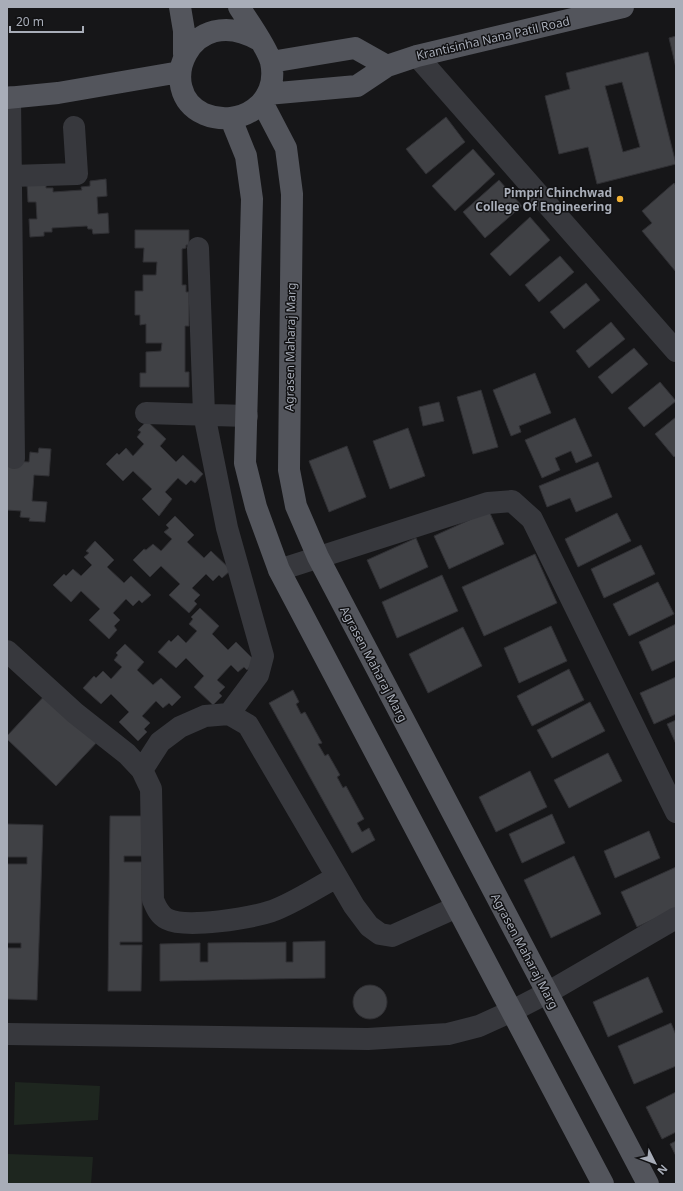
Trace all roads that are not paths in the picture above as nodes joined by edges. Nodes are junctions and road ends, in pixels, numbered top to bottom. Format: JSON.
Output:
{"nodes":[{"id":1,"x":180,"y":7,"type":"edge"},
{"id":2,"x":239,"y":7,"type":"edge"},
{"id":3,"x":623,"y":7,"type":"edge"},
{"id":4,"x":259,"y":40,"type":"junction"},
{"id":5,"x":417,"y":56,"type":"junction"},
{"id":6,"x":271,"y":62,"type":"junction"},
{"id":7,"x":182,"y":63,"type":"junction"},
{"id":8,"x":386,"y":66,"type":"junction"},
{"id":9,"x":8,"y":97,"type":"edge"},
{"id":10,"x":265,"y":98,"type":"junction"},
{"id":11,"x":231,"y":119,"type":"junction"},
{"id":12,"x":74,"y":127,"type":"dead end"},
{"id":13,"x":11,"y":176,"type":"junction"},
{"id":14,"x":198,"y":248,"type":"dead end"},
{"id":15,"x":676,"y":351,"type":"edge"},
{"id":16,"x":146,"y":413,"type":"dead end"},
{"id":17,"x":204,"y":414,"type":"junction"},
{"id":18,"x":247,"y":416,"type":"junction"},
{"id":19,"x":14,"y":458,"type":"dead end"},
{"id":20,"x":318,"y":558,"type":"junction"},
{"id":21,"x":279,"y":570,"type":"junction"},
{"id":22,"x":7,"y":651,"type":"edge"},
{"id":23,"x":229,"y":714,"type":"junction"},
{"id":24,"x":142,"y":770,"type":"junction"},
{"id":25,"x":676,"y":812,"type":"edge"},
{"id":26,"x":337,"y":877,"type":"junction"},
{"id":27,"x":457,"y":907,"type":"junction"},
{"id":28,"x":676,"y":918,"type":"edge"},
{"id":29,"x":547,"y":993,"type":"junction"},
{"id":30,"x":512,"y":1011,"type":"junction"},
{"id":31,"x":7,"y":1034,"type":"edge"},
{"id":32,"x":603,"y":1184,"type":"edge"},
{"id":33,"x":648,"y":1184,"type":"edge"}],
"edges":[{"from":1,"to":7,"type":"main road"},
{"from":2,"to":4,"type":"main road"},
{"from":3,"to":5,"type":"main road","name":"Krantisinha Nana Patil Road"},
{"from":4,"to":6,"type":"main road"},
{"from":4,"to":7,"type":"main road"},
{"from":5,"to":8,"type":"main road","name":"Krantisinha Nana Patil Road"},
{"from":5,"to":15,"type":"street"},
{"from":6,"to":8,"type":"main road"},
{"from":6,"to":10,"type":"main road"},
{"from":7,"to":9,"type":"main road"},
{"from":7,"to":11,"type":"main road"},
{"from":8,"to":10,"type":"main road","name":"Krantisinha Nana Patil Road"},
{"from":9,"to":13,"type":"street"},
{"from":10,"to":11,"type":"main road"},
{"from":10,"to":20,"type":"main road","name":"Agrasen Maharaj Marg"},
{"from":11,"to":18,"type":"main road"},
{"from":12,"to":13,"type":"street"},
{"from":13,"to":19,"type":"street"},
{"from":14,"to":17,"type":"street"},
{"from":16,"to":17,"type":"street"},
{"from":17,"to":18,"type":"street"},
{"from":17,"to":23,"type":"street"},
{"from":18,"to":21,"type":"main road"},
{"from":20,"to":21,"type":"street"},
{"from":20,"to":25,"type":"street"},
{"from":20,"to":29,"type":"main road","name":"Agrasen Maharaj Marg"},
{"from":21,"to":27,"type":"main road"},
{"from":22,"to":24,"type":"street"},
{"from":23,"to":24,"type":"street"},
{"from":23,"to":26,"type":"street"},
{"from":24,"to":26,"type":"street"},
{"from":26,"to":27,"type":"street"},
{"from":27,"to":30,"type":"main road"},
{"from":28,"to":29,"type":"street"},
{"from":29,"to":30,"type":"street"},
{"from":29,"to":33,"type":"main road","name":"Agrasen Maharaj Marg"},
{"from":30,"to":31,"type":"street"},
{"from":30,"to":32,"type":"main road"}]}
